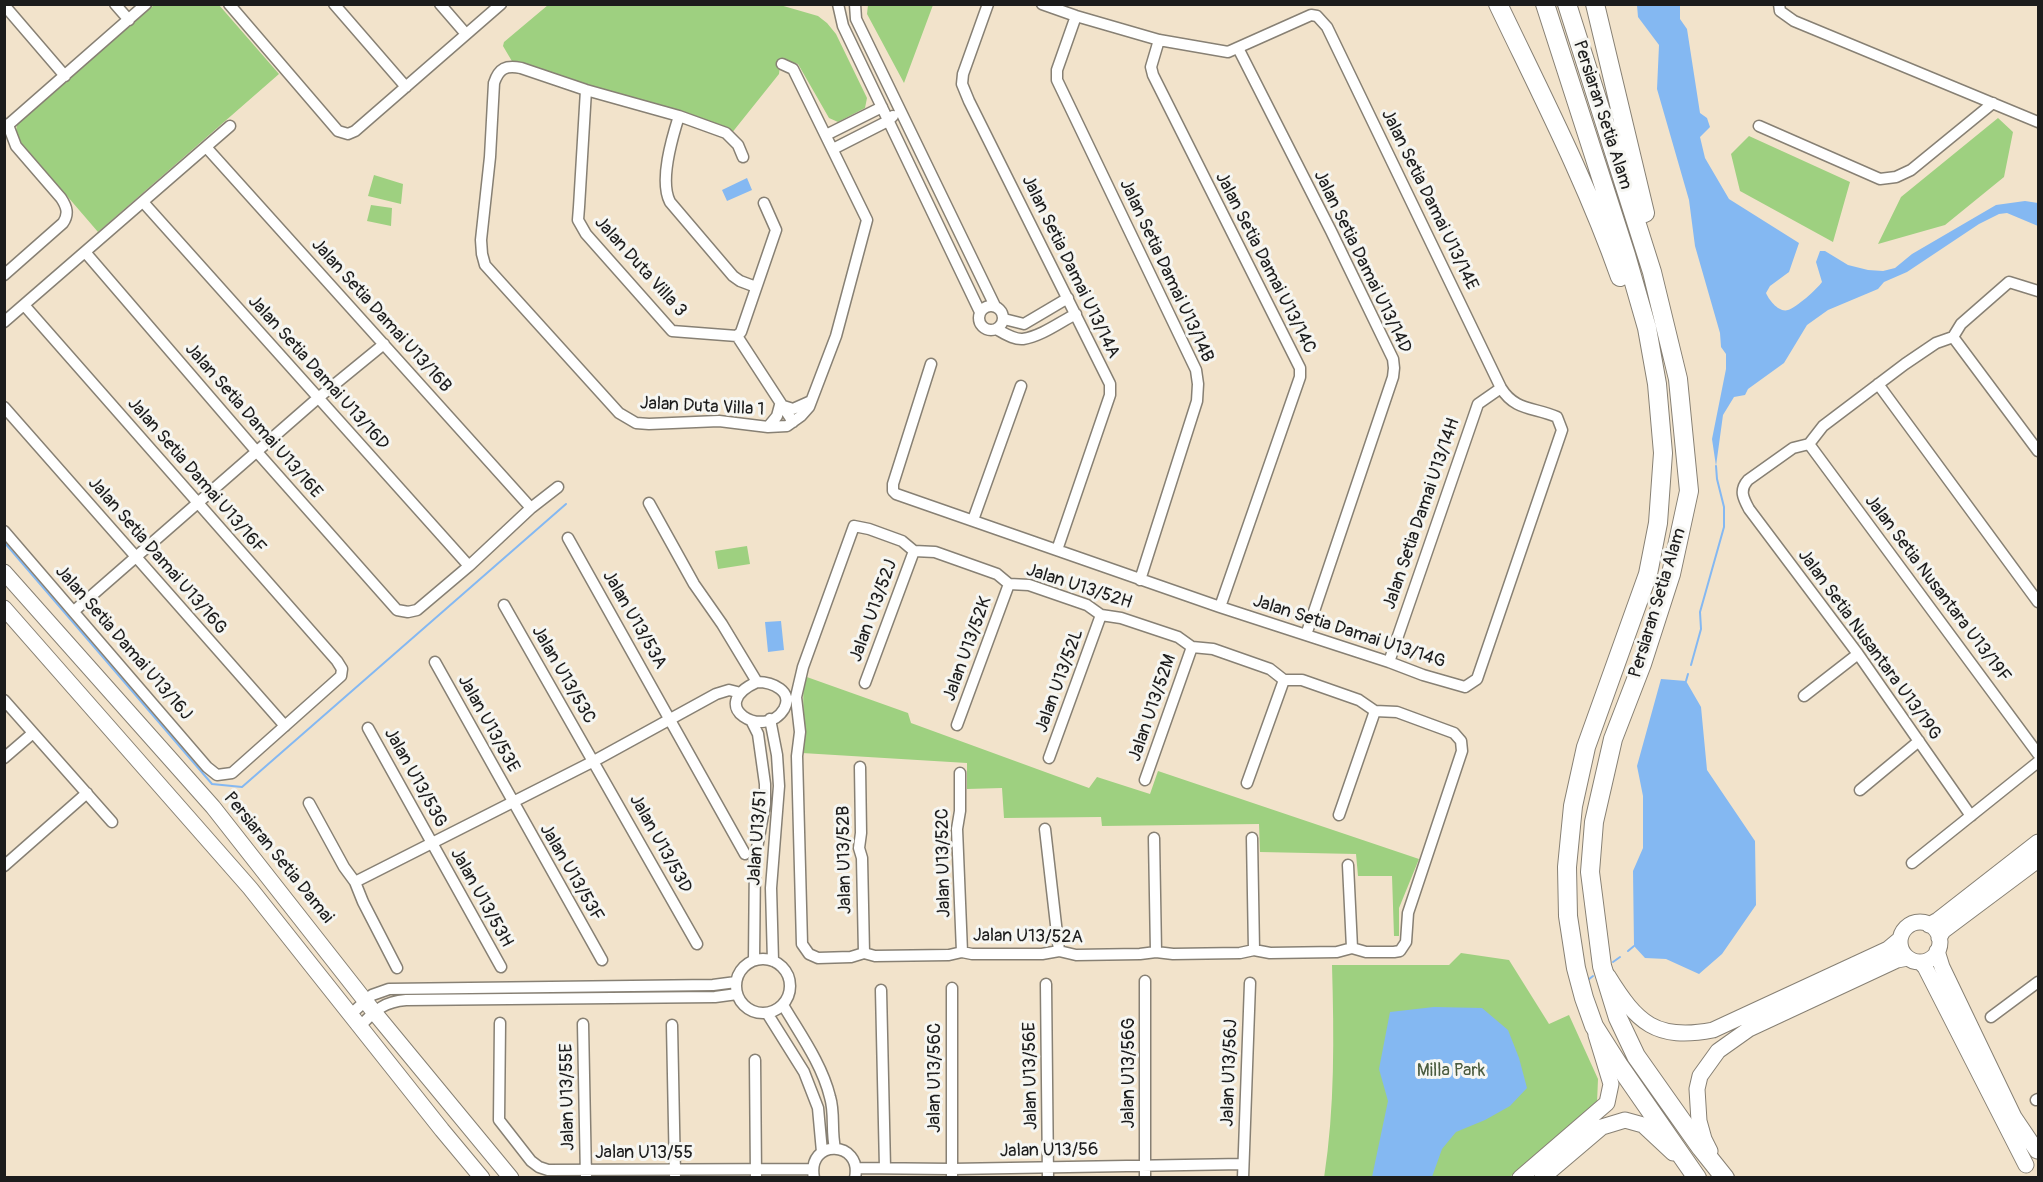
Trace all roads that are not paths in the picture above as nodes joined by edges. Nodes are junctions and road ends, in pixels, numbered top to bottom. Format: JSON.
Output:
{"nodes":[{"id":1,"x":115,"y":4,"type":"edge"},
{"id":2,"x":146,"y":4,"type":"edge"},
{"id":3,"x":229,"y":4,"type":"edge"},
{"id":4,"x":334,"y":4,"type":"edge"},
{"id":5,"x":440,"y":4,"type":"edge"},
{"id":6,"x":501,"y":4,"type":"edge"},
{"id":7,"x":840,"y":4,"type":"edge"},
{"id":8,"x":988,"y":4,"type":"edge"},
{"id":9,"x":1042,"y":4,"type":"edge"},
{"id":10,"x":1498,"y":4,"type":"edge"},
{"id":11,"x":1545,"y":4,"type":"edge"},
{"id":12,"x":1567,"y":4,"type":"edge"},
{"id":13,"x":1595,"y":4,"type":"edge"},
{"id":14,"x":1779,"y":4,"type":"edge"},
{"id":15,"x":4,"y":5,"type":"edge"},
{"id":16,"x":855,"y":5,"type":"edge"},
{"id":17,"x":1076,"y":16,"type":"junction"},
{"id":18,"x":129,"y":20,"type":"junction"},
{"id":19,"x":466,"y":34,"type":"junction"},
{"id":20,"x":1159,"y":40,"type":"junction"},
{"id":21,"x":1238,"y":48,"type":"junction"},
{"id":22,"x":782,"y":64,"type":"dead end"},
{"id":23,"x":65,"y":76,"type":"junction"},
{"id":24,"x":406,"y":87,"type":"junction"},
{"id":25,"x":586,"y":90,"type":"junction"},
{"id":26,"x":1993,"y":103,"type":"junction"},
{"id":27,"x":882,"y":107,"type":"junction"},
{"id":28,"x":900,"y":110,"type":"junction"},
{"id":29,"x":679,"y":116,"type":"junction"},
{"id":30,"x":888,"y":121,"type":"junction"},
{"id":31,"x":2038,"y":122,"type":"edge"},
{"id":32,"x":6,"y":124,"type":"edge"},
{"id":33,"x":230,"y":126,"type":"dead end"},
{"id":34,"x":1759,"y":126,"type":"dead end"},
{"id":35,"x":826,"y":135,"type":"junction"},
{"id":36,"x":206,"y":147,"type":"junction"},
{"id":37,"x":833,"y":148,"type":"junction"},
{"id":38,"x":743,"y":157,"type":"dead end"},
{"id":39,"x":143,"y":202,"type":"junction"},
{"id":40,"x":764,"y":203,"type":"dead end"},
{"id":41,"x":85,"y":252,"type":"junction"},
{"id":42,"x":7,"y":268,"type":"edge"},
{"id":43,"x":977,"y":269,"type":"junction"},
{"id":44,"x":1652,"y":272,"type":"junction"},
{"id":45,"x":962,"y":275,"type":"junction"},
{"id":46,"x":756,"y":288,"type":"junction"},
{"id":47,"x":2038,"y":291,"type":"edge"},
{"id":48,"x":1068,"y":298,"type":"junction"},
{"id":49,"x":24,"y":305,"type":"junction"},
{"id":50,"x":995,"y":306,"type":"junction"},
{"id":51,"x":980,"y":312,"type":"junction"},
{"id":52,"x":1076,"y":314,"type":"junction"},
{"id":53,"x":1004,"y":320,"type":"junction"},
{"id":54,"x":4,"y":322,"type":"edge"},
{"id":55,"x":996,"y":329,"type":"junction"},
{"id":56,"x":737,"y":336,"type":"junction"},
{"id":57,"x":1953,"y":337,"type":"junction"},
{"id":58,"x":384,"y":344,"type":"junction"},
{"id":59,"x":932,"y":364,"type":"dead end"},
{"id":60,"x":1657,"y":384,"type":"junction"},
{"id":61,"x":1878,"y":384,"type":"junction"},
{"id":62,"x":1021,"y":386,"type":"dead end"},
{"id":63,"x":1501,"y":388,"type":"junction"},
{"id":64,"x":318,"y":398,"type":"junction"},
{"id":65,"x":811,"y":401,"type":"junction"},
{"id":66,"x":780,"y":405,"type":"junction"},
{"id":67,"x":4,"y":407,"type":"edge"},
{"id":68,"x":793,"y":422,"type":"junction"},
{"id":69,"x":768,"y":427,"type":"junction"},
{"id":70,"x":1809,"y":444,"type":"junction"},
{"id":71,"x":2038,"y":451,"type":"edge"},
{"id":72,"x":257,"y":452,"type":"junction"},
{"id":73,"x":558,"y":488,"type":"dead end"},
{"id":74,"x":199,"y":503,"type":"junction"},
{"id":75,"x":650,"y":503,"type":"dead end"},
{"id":76,"x":531,"y":508,"type":"junction"},
{"id":77,"x":973,"y":520,"type":"junction"},
{"id":78,"x":4,"y":531,"type":"edge"},
{"id":79,"x":568,"y":538,"type":"dead end"},
{"id":80,"x":1057,"y":549,"type":"junction"},
{"id":81,"x":914,"y":551,"type":"junction"},
{"id":82,"x":136,"y":557,"type":"junction"},
{"id":83,"x":469,"y":566,"type":"junction"},
{"id":84,"x":4,"y":572,"type":"edge"},
{"id":85,"x":1140,"y":580,"type":"junction"},
{"id":86,"x":1009,"y":584,"type":"junction"},
{"id":87,"x":2038,"y":602,"type":"edge"},
{"id":88,"x":504,"y":605,"type":"dead end"},
{"id":89,"x":1220,"y":607,"type":"junction"},
{"id":90,"x":4,"y":608,"type":"edge"},
{"id":91,"x":74,"y":611,"type":"junction"},
{"id":92,"x":1101,"y":615,"type":"junction"},
{"id":93,"x":1306,"y":635,"type":"junction"},
{"id":94,"x":1192,"y":647,"type":"junction"},
{"id":95,"x":1858,"y":654,"type":"junction"},
{"id":96,"x":435,"y":662,"type":"dead end"},
{"id":97,"x":1389,"y":662,"type":"junction"},
{"id":98,"x":1284,"y":680,"type":"junction"},
{"id":99,"x":758,"y":682,"type":"junction"},
{"id":100,"x":865,"y":683,"type":"dead end"},
{"id":101,"x":738,"y":695,"type":"junction"},
{"id":102,"x":1804,"y":696,"type":"dead end"},
{"id":103,"x":791,"y":697,"type":"junction"},
{"id":104,"x":4,"y":700,"type":"edge"},
{"id":105,"x":1375,"y":711,"type":"junction"},
{"id":106,"x":671,"y":719,"type":"junction"},
{"id":107,"x":771,"y":719,"type":"junction"},
{"id":108,"x":752,"y":722,"type":"junction"},
{"id":109,"x":957,"y":725,"type":"dead end"},
{"id":110,"x":285,"y":726,"type":"junction"},
{"id":111,"x":368,"y":728,"type":"dead end"},
{"id":112,"x":33,"y":733,"type":"junction"},
{"id":113,"x":1461,"y":741,"type":"joint"},
{"id":114,"x":1919,"y":741,"type":"junction"},
{"id":115,"x":2038,"y":754,"type":"edge"},
{"id":116,"x":4,"y":758,"type":"edge"},
{"id":117,"x":1049,"y":758,"type":"dead end"},
{"id":118,"x":594,"y":761,"type":"junction"},
{"id":119,"x":2038,"y":762,"type":"edge"},
{"id":120,"x":860,"y":767,"type":"dead end"},
{"id":121,"x":960,"y":773,"type":"dead end"},
{"id":122,"x":1145,"y":780,"type":"dead end"},
{"id":123,"x":1246,"y":783,"type":"dead end"},
{"id":124,"x":1860,"y":790,"type":"dead end"},
{"id":125,"x":87,"y":793,"type":"junction"},
{"id":126,"x":512,"y":803,"type":"junction"},
{"id":127,"x":309,"y":804,"type":"dead end"},
{"id":128,"x":1339,"y":814,"type":"dead end"},
{"id":129,"x":1971,"y":816,"type":"junction"},
{"id":130,"x":112,"y":822,"type":"dead end"},
{"id":131,"x":1045,"y":829,"type":"dead end"},
{"id":132,"x":1154,"y":838,"type":"dead end"},
{"id":133,"x":1252,"y":838,"type":"dead end"},
{"id":134,"x":2038,"y":842,"type":"edge"},
{"id":135,"x":433,"y":844,"type":"junction"},
{"id":136,"x":745,"y":854,"type":"dead end"},
{"id":137,"x":2038,"y":860,"type":"edge"},
{"id":138,"x":1911,"y":863,"type":"dead end"},
{"id":139,"x":1348,"y":865,"type":"dead end"},
{"id":140,"x":4,"y":866,"type":"edge"},
{"id":141,"x":355,"y":882,"type":"junction"},
{"id":142,"x":1929,"y":925,"type":"junction"},
{"id":143,"x":1900,"y":939,"type":"junction"},
{"id":144,"x":697,"y":944,"type":"dead end"},
{"id":145,"x":1938,"y":945,"type":"junction"},
{"id":146,"x":1352,"y":948,"type":"junction"},
{"id":147,"x":1254,"y":950,"type":"junction"},
{"id":148,"x":1059,"y":951,"type":"junction"},
{"id":149,"x":962,"y":952,"type":"junction"},
{"id":150,"x":1156,"y":952,"type":"junction"},
{"id":151,"x":864,"y":953,"type":"junction"},
{"id":152,"x":602,"y":960,"type":"dead end"},
{"id":153,"x":754,"y":960,"type":"junction"},
{"id":154,"x":1914,"y":960,"type":"junction"},
{"id":155,"x":773,"y":961,"type":"junction"},
{"id":156,"x":1602,"y":966,"type":"junction"},
{"id":157,"x":501,"y":967,"type":"dead end"},
{"id":158,"x":398,"y":968,"type":"dead end"},
{"id":159,"x":1145,"y":981,"type":"dead end"},
{"id":160,"x":736,"y":982,"type":"junction"},
{"id":161,"x":2038,"y":982,"type":"edge"},
{"id":162,"x":1250,"y":983,"type":"dead end"},
{"id":163,"x":1046,"y":984,"type":"dead end"},
{"id":164,"x":952,"y":988,"type":"dead end"},
{"id":165,"x":881,"y":990,"type":"dead end"},
{"id":166,"x":737,"y":994,"type":"junction"},
{"id":167,"x":783,"y":1005,"type":"junction"},
{"id":168,"x":370,"y":1006,"type":"junction"},
{"id":169,"x":768,"y":1013,"type":"junction"},
{"id":170,"x":1991,"y":1017,"type":"dead end"},
{"id":171,"x":355,"y":1021,"type":"junction"},
{"id":172,"x":500,"y":1023,"type":"dead end"},
{"id":173,"x":583,"y":1024,"type":"dead end"},
{"id":174,"x":672,"y":1025,"type":"dead end"},
{"id":175,"x":1594,"y":1026,"type":"junction"},
{"id":176,"x":755,"y":1060,"type":"dead end"},
{"id":177,"x":835,"y":1148,"type":"junction"},
{"id":178,"x":2038,"y":1151,"type":"edge"},
{"id":179,"x":822,"y":1152,"type":"junction"},
{"id":180,"x":1243,"y":1164,"type":"junction"},
{"id":181,"x":1145,"y":1166,"type":"junction"},
{"id":182,"x":885,"y":1168,"type":"junction"},
{"id":183,"x":1049,"y":1172,"type":"edge"},
{"id":184,"x":2028,"y":1172,"type":"edge"},
{"id":185,"x":756,"y":1173,"type":"edge"},
{"id":186,"x":813,"y":1173,"type":"edge"},
{"id":187,"x":855,"y":1173,"type":"edge"},
{"id":188,"x":952,"y":1173,"type":"edge"},
{"id":189,"x":586,"y":1174,"type":"edge"},
{"id":190,"x":675,"y":1174,"type":"edge"},
{"id":191,"x":1723,"y":1175,"type":"edge"},
{"id":192,"x":482,"y":1178,"type":"edge"},
{"id":193,"x":511,"y":1178,"type":"edge"},
{"id":194,"x":1145,"y":1178,"type":"edge"},
{"id":195,"x":1243,"y":1178,"type":"edge"},
{"id":196,"x":1520,"y":1178,"type":"edge"},
{"id":197,"x":1542,"y":1178,"type":"edge"},
{"id":198,"x":1696,"y":1178,"type":"edge"}],
"edges":[{"from":1,"to":18,"type":"street"},
{"from":2,"to":18,"type":"street"},
{"from":3,"to":24,"type":"street"},
{"from":4,"to":24,"type":"street"},
{"from":5,"to":19,"type":"street"},
{"from":6,"to":19,"type":"street"},
{"from":7,"to":16,"type":"street"},
{"from":7,"to":27,"type":"street"},
{"from":8,"to":48,"type":"street","name":"Jalan Setia Damai U13/14A"},
{"from":9,"to":17,"type":"street"},
{"from":10,"to":60,"type":"highway"},
{"from":11,"to":60,"type":"highway","name":"Persiaran Setia Alam"},
{"from":12,"to":44,"type":"highway","name":"Persiaran Setia Alam"},
{"from":13,"to":44,"type":"highway"},
{"from":14,"to":26,"type":"street"},
{"from":15,"to":23,"type":"street"},
{"from":16,"to":28,"type":"street"},
{"from":17,"to":20,"type":"street"},
{"from":17,"to":85,"type":"street","name":"Jalan Setia Damai U13/14B"},
{"from":18,"to":23,"type":"street"},
{"from":19,"to":24,"type":"street"},
{"from":20,"to":21,"type":"street"},
{"from":20,"to":89,"type":"street","name":"Jalan Setia Damai U13/14C"},
{"from":21,"to":63,"type":"street","name":"Jalan Setia Damai U13/14E"},
{"from":21,"to":93,"type":"street","name":"Jalan Setia Damai U13/14D"},
{"from":22,"to":35,"type":"street"},
{"from":23,"to":32,"type":"street"},
{"from":25,"to":29,"type":"street"},
{"from":25,"to":56,"type":"street","name":"Jalan Duta Villa 3"},
{"from":25,"to":69,"type":"street","name":"Jalan Duta Villa 1"},
{"from":26,"to":31,"type":"street"},
{"from":26,"to":34,"type":"street"},
{"from":27,"to":30,"type":"street"},
{"from":27,"to":35,"type":"street"},
{"from":28,"to":30,"type":"street"},
{"from":28,"to":43,"type":"street"},
{"from":29,"to":38,"type":"street"},
{"from":29,"to":46,"type":"street"},
{"from":30,"to":37,"type":"street"},
{"from":30,"to":45,"type":"street"},
{"from":32,"to":42,"type":"street"},
{"from":33,"to":36,"type":"street"},
{"from":35,"to":37,"type":"street"},
{"from":36,"to":39,"type":"street"},
{"from":36,"to":58,"type":"street","name":"Jalan Setia Damai U13/16B"},
{"from":37,"to":65,"type":"street"},
{"from":39,"to":41,"type":"street"},
{"from":39,"to":64,"type":"street","name":"Jalan Setia Damai U13/16D"},
{"from":40,"to":46,"type":"street"},
{"from":41,"to":49,"type":"street"},
{"from":41,"to":72,"type":"street","name":"Jalan Setia Damai U13/16E"},
{"from":43,"to":45,"type":"street"},
{"from":43,"to":50,"type":"street"},
{"from":44,"to":156,"type":"highway","name":"Persiaran Setia Alam"},
{"from":45,"to":51,"type":"street"},
{"from":46,"to":56,"type":"street"},
{"from":47,"to":57,"type":"street"},
{"from":48,"to":52,"type":"street","name":"Jalan Setia Damai U13/14A"},
{"from":48,"to":53,"type":"street"},
{"from":49,"to":54,"type":"street"},
{"from":49,"to":74,"type":"street","name":"Jalan Setia Damai U13/16F"},
{"from":50,"to":51,"type":"street"},
{"from":50,"to":53,"type":"street"},
{"from":51,"to":55,"type":"street"},
{"from":52,"to":55,"type":"street"},
{"from":52,"to":80,"type":"street","name":"Jalan Setia Damai U13/14A"},
{"from":53,"to":55,"type":"street"},
{"from":56,"to":66,"type":"street"},
{"from":57,"to":61,"type":"street"},
{"from":57,"to":71,"type":"street"},
{"from":58,"to":64,"type":"street"},
{"from":58,"to":76,"type":"street","name":"Jalan Setia Damai U13/16B"},
{"from":59,"to":77,"type":"street","name":"Jalan Setia Damai U13/14G"},
{"from":60,"to":175,"type":"highway","name":"Persiaran Setia Alam"},
{"from":61,"to":70,"type":"street"},
{"from":61,"to":87,"type":"street"},
{"from":62,"to":77,"type":"street"},
{"from":63,"to":97,"type":"street","name":"Jalan Setia Damai U13/14H"},
{"from":63,"to":97,"type":"street","name":"Jalan Setia Damai U13/14G"},
{"from":64,"to":72,"type":"street"},
{"from":64,"to":83,"type":"street","name":"Jalan Setia Damai U13/16D"},
{"from":65,"to":66,"type":"street"},
{"from":65,"to":68,"type":"street"},
{"from":66,"to":68,"type":"street"},
{"from":66,"to":69,"type":"street"},
{"from":67,"to":82,"type":"street","name":"Jalan Setia Damai U13/16G"},
{"from":68,"to":69,"type":"street","name":"Jalan Duta Villa 1"},
{"from":70,"to":95,"type":"street","name":"Jalan Setia Nusantara U13/19G"},
{"from":70,"to":115,"type":"street","name":"Jalan Setia Nusantara U13/19F"},
{"from":72,"to":74,"type":"street"},
{"from":72,"to":83,"type":"street","name":"Jalan Setia Damai U13/16E"},
{"from":73,"to":76,"type":"street"},
{"from":74,"to":82,"type":"street"},
{"from":74,"to":110,"type":"street","name":"Jalan Setia Damai U13/16F"},
{"from":75,"to":99,"type":"street"},
{"from":76,"to":83,"type":"street"},
{"from":77,"to":80,"type":"street","name":"Jalan Setia Damai U13/14G"},
{"from":78,"to":91,"type":"street","name":"Jalan Setia Damai U13/16J"},
{"from":79,"to":106,"type":"street","name":"Jalan U13/53A"},
{"from":80,"to":85,"type":"street","name":"Jalan Setia Damai U13/14G"},
{"from":81,"to":86,"type":"street","name":"Jalan U13/52H"},
{"from":81,"to":100,"type":"street","name":"Jalan U13/52J"},
{"from":81,"to":103,"type":"street","name":"Jalan U13/52H"},
{"from":82,"to":91,"type":"street"},
{"from":82,"to":110,"type":"street","name":"Jalan Setia Damai U13/16G"},
{"from":84,"to":168,"type":"street","name":"Persiaran Setia Damai"},
{"from":85,"to":89,"type":"street","name":"Jalan Setia Damai U13/14G"},
{"from":86,"to":92,"type":"street","name":"Jalan U13/52H"},
{"from":86,"to":109,"type":"street","name":"Jalan U13/52K"},
{"from":88,"to":118,"type":"street","name":"Jalan U13/53C"},
{"from":89,"to":93,"type":"street","name":"Jalan Setia Damai U13/14G"},
{"from":90,"to":171,"type":"street"},
{"from":91,"to":110,"type":"street","name":"Jalan Setia Damai U13/16J"},
{"from":92,"to":94,"type":"street","name":"Jalan U13/52H"},
{"from":92,"to":117,"type":"street","name":"Jalan U13/52L"},
{"from":93,"to":97,"type":"street","name":"Jalan Setia Damai U13/14G"},
{"from":94,"to":98,"type":"street","name":"Jalan U13/52H"},
{"from":94,"to":122,"type":"street","name":"Jalan U13/52M"},
{"from":95,"to":102,"type":"street"},
{"from":95,"to":114,"type":"street","name":"Jalan Setia Nusantara U13/19G"},
{"from":96,"to":126,"type":"street","name":"Jalan U13/53E"},
{"from":98,"to":105,"type":"street","name":"Jalan U13/52H"},
{"from":98,"to":123,"type":"street"},
{"from":99,"to":101,"type":"street"},
{"from":99,"to":103,"type":"street"},
{"from":101,"to":106,"type":"street"},
{"from":101,"to":108,"type":"street"},
{"from":103,"to":107,"type":"street"},
{"from":103,"to":151,"type":"street","name":"Jalan U13/52A"},
{"from":104,"to":112,"type":"street"},
{"from":105,"to":113,"type":"street","name":"Jalan U13/52H"},
{"from":105,"to":128,"type":"street"},
{"from":106,"to":118,"type":"street"},
{"from":106,"to":136,"type":"street","name":"Jalan U13/53A"},
{"from":107,"to":108,"type":"street"},
{"from":107,"to":155,"type":"street","name":"Jalan U13/51"},
{"from":108,"to":153,"type":"street","name":"Jalan U13/51"},
{"from":111,"to":135,"type":"street","name":"Jalan U13/53G"},
{"from":112,"to":116,"type":"street"},
{"from":112,"to":125,"type":"street"},
{"from":113,"to":146,"type":"street","name":"Jalan U13/52A"},
{"from":114,"to":124,"type":"street"},
{"from":114,"to":129,"type":"street","name":"Jalan Setia Nusantara U13/19G"},
{"from":118,"to":126,"type":"street"},
{"from":118,"to":144,"type":"street","name":"Jalan U13/53D"},
{"from":119,"to":129,"type":"street"},
{"from":120,"to":151,"type":"street","name":"Jalan U13/52B"},
{"from":121,"to":149,"type":"street","name":"Jalan U13/52C"},
{"from":125,"to":130,"type":"street"},
{"from":125,"to":140,"type":"street"},
{"from":126,"to":135,"type":"street"},
{"from":126,"to":152,"type":"street","name":"Jalan U13/53F"},
{"from":127,"to":141,"type":"street"},
{"from":129,"to":138,"type":"street"},
{"from":131,"to":148,"type":"street"},
{"from":132,"to":150,"type":"street"},
{"from":133,"to":147,"type":"street"},
{"from":134,"to":142,"type":"street"},
{"from":135,"to":141,"type":"street"},
{"from":135,"to":157,"type":"street","name":"Jalan U13/53H"},
{"from":137,"to":145,"type":"street"},
{"from":139,"to":146,"type":"street"},
{"from":141,"to":158,"type":"street"},
{"from":142,"to":143,"type":"street"},
{"from":142,"to":145,"type":"street"},
{"from":143,"to":154,"type":"street"},
{"from":143,"to":156,"type":"street"},
{"from":145,"to":154,"type":"street"},
{"from":145,"to":178,"type":"street"},
{"from":146,"to":147,"type":"street","name":"Jalan U13/52A"},
{"from":147,"to":150,"type":"street","name":"Jalan U13/52A"},
{"from":148,"to":149,"type":"street","name":"Jalan U13/52A"},
{"from":148,"to":150,"type":"street","name":"Jalan U13/52A"},
{"from":149,"to":151,"type":"street","name":"Jalan U13/52A"},
{"from":153,"to":155,"type":"street"},
{"from":153,"to":160,"type":"street"},
{"from":154,"to":184,"type":"street"},
{"from":154,"to":191,"type":"street"},
{"from":155,"to":167,"type":"street"},
{"from":156,"to":191,"type":"highway","name":"Persiaran Setia Alam"},
{"from":159,"to":181,"type":"street","name":"Jalan U13/56G"},
{"from":160,"to":166,"type":"street"},
{"from":160,"to":168,"type":"street"},
{"from":161,"to":170,"type":"street"},
{"from":162,"to":180,"type":"street","name":"Jalan U13/56J"},
{"from":163,"to":183,"type":"street","name":"Jalan U13/56E"},
{"from":164,"to":188,"type":"street","name":"Jalan U13/56C"},
{"from":165,"to":182,"type":"street"},
{"from":166,"to":168,"type":"street"},
{"from":166,"to":169,"type":"street"},
{"from":167,"to":169,"type":"street"},
{"from":167,"to":177,"type":"street"},
{"from":168,"to":171,"type":"street"},
{"from":168,"to":193,"type":"street","name":"Persiaran Setia Damai"},
{"from":169,"to":179,"type":"street"},
{"from":171,"to":192,"type":"street"},
{"from":172,"to":189,"type":"street","name":"Jalan U13/55"},
{"from":173,"to":189,"type":"street","name":"Jalan U13/55E"},
{"from":174,"to":190,"type":"street"},
{"from":175,"to":196,"type":"street"},
{"from":175,"to":198,"type":"highway","name":"Persiaran Setia Alam"},
{"from":176,"to":185,"type":"street"},
{"from":177,"to":179,"type":"street"},
{"from":177,"to":187,"type":"street"},
{"from":178,"to":184,"type":"street"},
{"from":179,"to":186,"type":"street"},
{"from":180,"to":181,"type":"street","name":"Jalan U13/56"},
{"from":180,"to":195,"type":"street","name":"Jalan U13/56J"},
{"from":181,"to":183,"type":"street","name":"Jalan U13/56"},
{"from":181,"to":194,"type":"street","name":"Jalan U13/56G"},
{"from":182,"to":187,"type":"street","name":"Jalan U13/56"},
{"from":182,"to":188,"type":"street","name":"Jalan U13/56"},
{"from":183,"to":188,"type":"street","name":"Jalan U13/56"},
{"from":185,"to":186,"type":"street","name":"Jalan U13/55"},
{"from":185,"to":190,"type":"street","name":"Jalan U13/55"},
{"from":189,"to":190,"type":"street","name":"Jalan U13/55"},
{"from":197,"to":198,"type":"street"}]}
